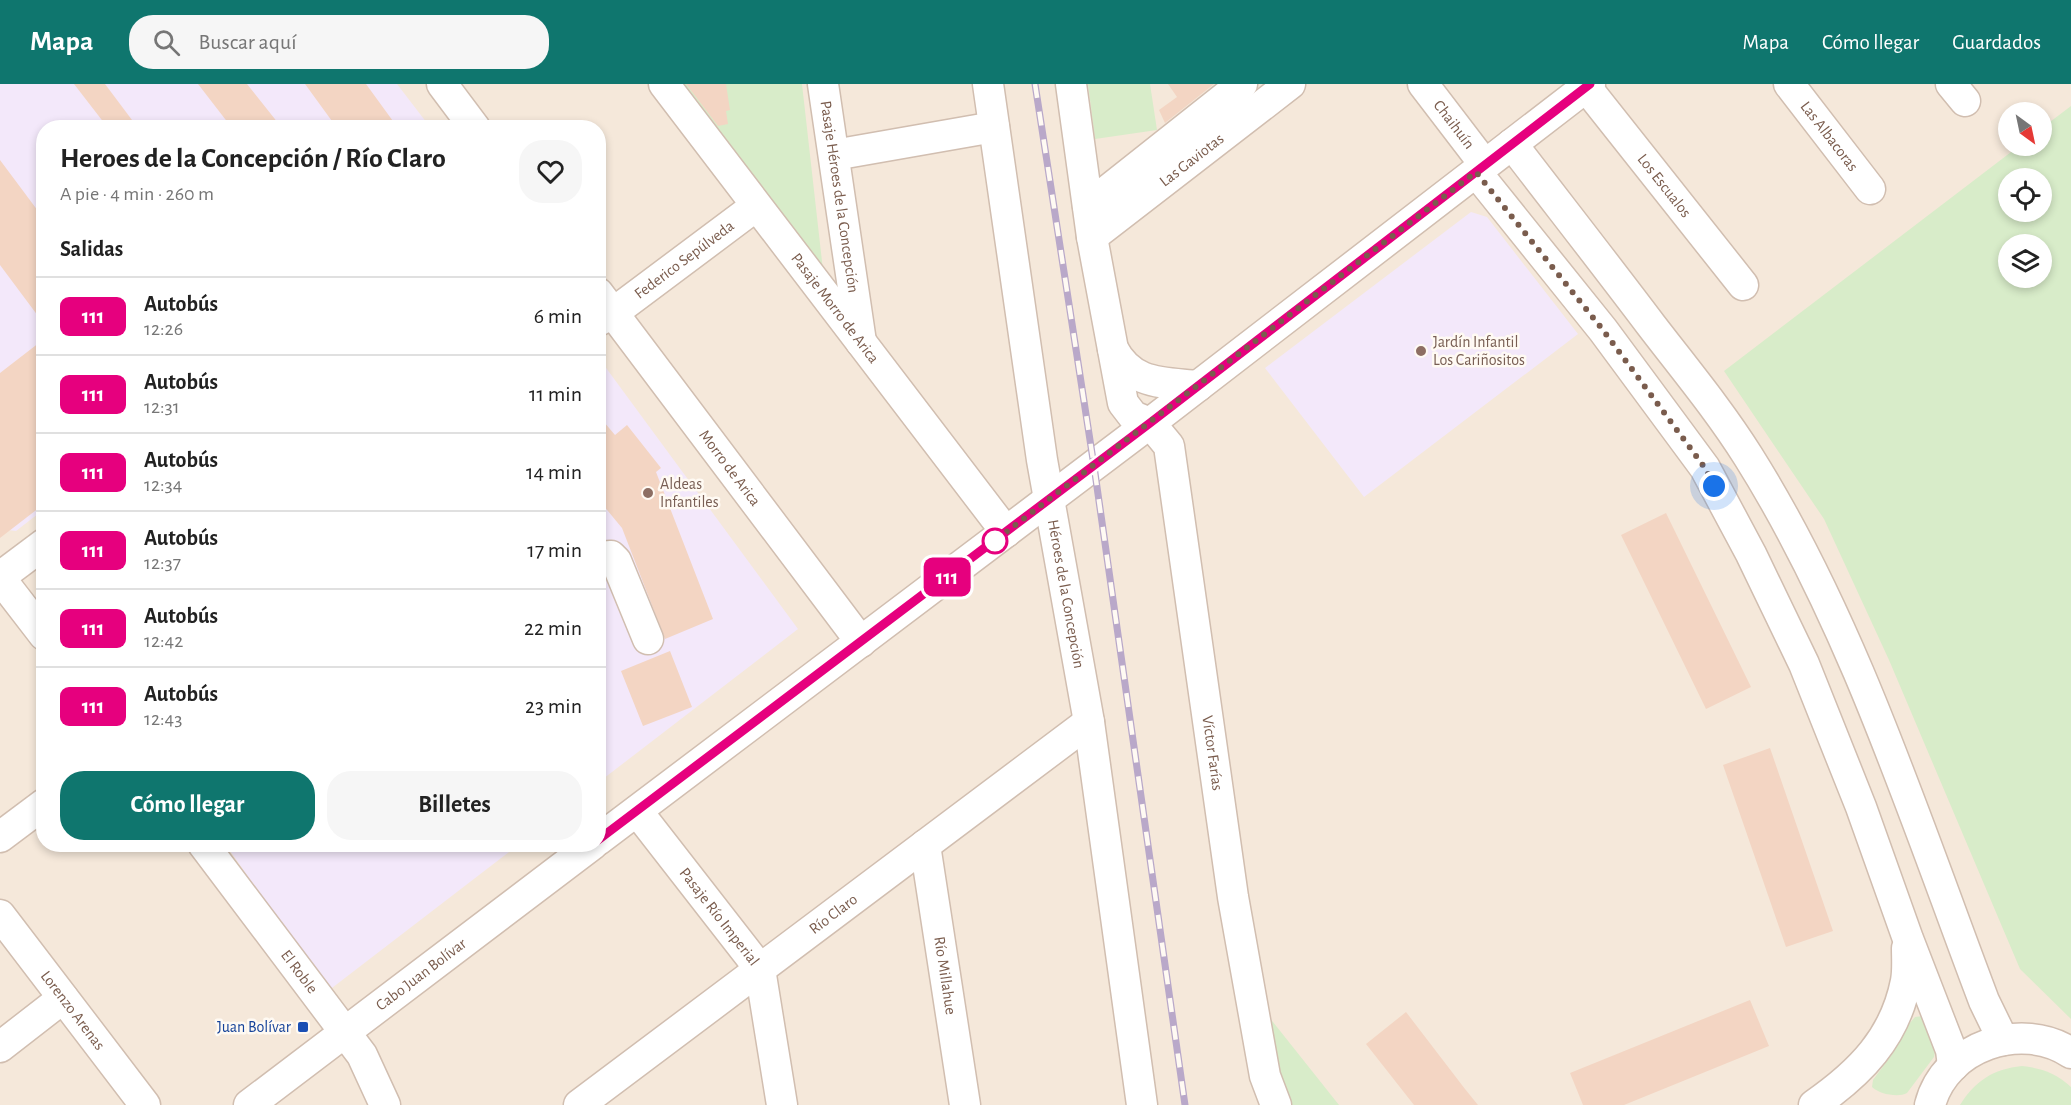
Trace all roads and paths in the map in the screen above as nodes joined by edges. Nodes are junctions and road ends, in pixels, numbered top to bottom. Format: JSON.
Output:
{"nodes":[{"id":1,"x":442,"y":84,"type":"edge"},
{"id":2,"x":664,"y":84,"type":"edge"},
{"id":3,"x":823,"y":84,"type":"edge"},
{"id":4,"x":988,"y":84,"type":"edge"},
{"id":5,"x":1071,"y":84,"type":"edge"},
{"id":6,"x":1290,"y":84,"type":"edge"},
{"id":7,"x":1423,"y":84,"type":"edge"},
{"id":8,"x":1789,"y":84,"type":"edge"},
{"id":9,"x":1588,"y":86,"type":"edge"},
{"id":10,"x":1242,"y":92,"type":"edge"},
{"id":11,"x":469,"y":120,"type":"edge"},
{"id":12,"x":994,"y":127,"type":"junction"},
{"id":13,"x":1512,"y":144,"type":"junction"},
{"id":14,"x":834,"y":155,"type":"junction"},
{"id":15,"x":1480,"y":169,"type":"junction"},
{"id":16,"x":1870,"y":189,"type":"dead end"},
{"id":17,"x":756,"y":206,"type":"junction"},
{"id":18,"x":1088,"y":206,"type":"junction"},
{"id":19,"x":1092,"y":237,"type":"junction"},
{"id":20,"x":1743,"y":285,"type":"dead end"},
{"id":21,"x":606,"y":307,"type":"edge"},
{"id":22,"x":606,"y":313,"type":"edge"},
{"id":23,"x":862,"y":345,"type":"junction"},
{"id":24,"x":1113,"y":348,"type":"junction"},
{"id":25,"x":1197,"y":386,"type":"junction"},
{"id":26,"x":1142,"y":419,"type":"junction"},
{"id":27,"x":1050,"y":499,"type":"junction"},
{"id":28,"x":1006,"y":532,"type":"junction"},
{"id":29,"x":36,"y":550,"type":"edge"},
{"id":30,"x":606,"y":556,"type":"edge"},
{"id":31,"x":0,"y":578,"type":"edge"},
{"id":32,"x":36,"y":625,"type":"edge"},
{"id":33,"x":648,"y":639,"type":"dead end"},
{"id":34,"x":861,"y":642,"type":"junction"},
{"id":35,"x":1089,"y":722,"type":"junction"},
{"id":36,"x":36,"y":810,"type":"edge"},
{"id":37,"x":637,"y":811,"type":"junction"},
{"id":38,"x":606,"y":834,"type":"edge"},
{"id":39,"x":0,"y":837,"type":"edge"},
{"id":40,"x":925,"y":845,"type":"junction"},
{"id":41,"x":209,"y":852,"type":"edge"},
{"id":42,"x":582,"y":852,"type":"edge"},
{"id":43,"x":0,"y":915,"type":"edge"},
{"id":44,"x":1908,"y":939,"type":"junction"},
{"id":45,"x":760,"y":969,"type":"junction"},
{"id":46,"x":63,"y":998,"type":"junction"},
{"id":47,"x":346,"y":1032,"type":"junction"},
{"id":48,"x":2003,"y":1040,"type":"junction"},
{"id":49,"x":0,"y":1047,"type":"edge"},
{"id":50,"x":2071,"y":1053,"type":"edge"},
{"id":51,"x":1953,"y":1066,"type":"junction"},
{"id":52,"x":586,"y":1103,"type":"edge"},
{"id":53,"x":145,"y":1105,"type":"edge"},
{"id":54,"x":249,"y":1105,"type":"edge"},
{"id":55,"x":385,"y":1105,"type":"edge"},
{"id":56,"x":782,"y":1105,"type":"edge"},
{"id":57,"x":965,"y":1105,"type":"edge"},
{"id":58,"x":1142,"y":1105,"type":"edge"},
{"id":59,"x":1276,"y":1105,"type":"edge"},
{"id":60,"x":1814,"y":1105,"type":"edge"},
{"id":61,"x":1930,"y":1105,"type":"edge"}],
"edges":[{"from":1,"to":11,"type":"street"},
{"from":2,"to":17,"type":"street","name":"Pasaje Morro de Arica"},
{"from":3,"to":14,"type":"street","name":"Pasaje Héroes de la Concepción"},
{"from":4,"to":12,"type":"street","name":"Héroes de la Concepción"},
{"from":5,"to":18,"type":"street"},
{"from":6,"to":10,"type":"street","name":"Las Gaviotas"},
{"from":7,"to":15,"type":"street","name":"Chaihuín"},
{"from":8,"to":16,"type":"street","name":"Las Albacoras"},
{"from":9,"to":13,"type":"street"},
{"from":9,"to":20,"type":"street","name":"Los Escualos"},
{"from":10,"to":18,"type":"street","name":"Las Gaviotas"},
{"from":10,"to":19,"type":"street","name":"Las Gaviotas"},
{"from":12,"to":14,"type":"street"},
{"from":12,"to":27,"type":"street","name":"Héroes de la Concepción"},
{"from":13,"to":15,"type":"street"},
{"from":13,"to":48,"type":"street"},
{"from":14,"to":23,"type":"street","name":"Pasaje Héroes de la Concepción"},
{"from":15,"to":25,"type":"street"},
{"from":15,"to":44,"type":"street","name":"Chaihuín"},
{"from":17,"to":21,"type":"street","name":"Federico Sepúlveda"},
{"from":17,"to":23,"type":"street","name":"Pasaje Morro de Arica"},
{"from":18,"to":19,"type":"street"},
{"from":19,"to":24,"type":"street"},
{"from":22,"to":34,"type":"street","name":"Morro de Arica"},
{"from":23,"to":28,"type":"street","name":"Pasaje Morro de Arica"},
{"from":24,"to":25,"type":"street"},
{"from":24,"to":26,"type":"street"},
{"from":25,"to":26,"type":"street"},
{"from":26,"to":27,"type":"street"},
{"from":26,"to":59,"type":"street","name":"Víctor Farías"},
{"from":27,"to":28,"type":"street"},
{"from":27,"to":35,"type":"street","name":"Héroes de la Concepción"},
{"from":28,"to":34,"type":"street"},
{"from":29,"to":31,"type":"street"},
{"from":30,"to":33,"type":"street"},
{"from":31,"to":32,"type":"street"},
{"from":34,"to":37,"type":"street"},
{"from":35,"to":40,"type":"street","name":"Río Claro"},
{"from":35,"to":58,"type":"street","name":"Héroes de la Concepción"},
{"from":36,"to":39,"type":"street"},
{"from":37,"to":38,"type":"street"},
{"from":37,"to":45,"type":"street","name":"Pasaje Río Imperial"},
{"from":40,"to":45,"type":"street","name":"Río Claro"},
{"from":40,"to":57,"type":"street","name":"Río Millahue"},
{"from":41,"to":47,"type":"street","name":"El Roble"},
{"from":42,"to":47,"type":"street","name":"Cabo Juan Bolívar"},
{"from":43,"to":46,"type":"street","name":"Lorenzo Arenas"},
{"from":44,"to":51,"type":"street","name":"Chaihuín"},
{"from":44,"to":60,"type":"street"},
{"from":45,"to":52,"type":"street","name":"Río Claro"},
{"from":45,"to":56,"type":"street","name":"Pasaje Río Imperial"},
{"from":46,"to":49,"type":"street"},
{"from":46,"to":53,"type":"street","name":"Lorenzo Arenas"},
{"from":47,"to":54,"type":"street","name":"Cabo Juan Bolívar"},
{"from":47,"to":55,"type":"street","name":"El Roble"},
{"from":48,"to":50,"type":"street"},
{"from":48,"to":51,"type":"street"},
{"from":51,"to":61,"type":"street"}]}
